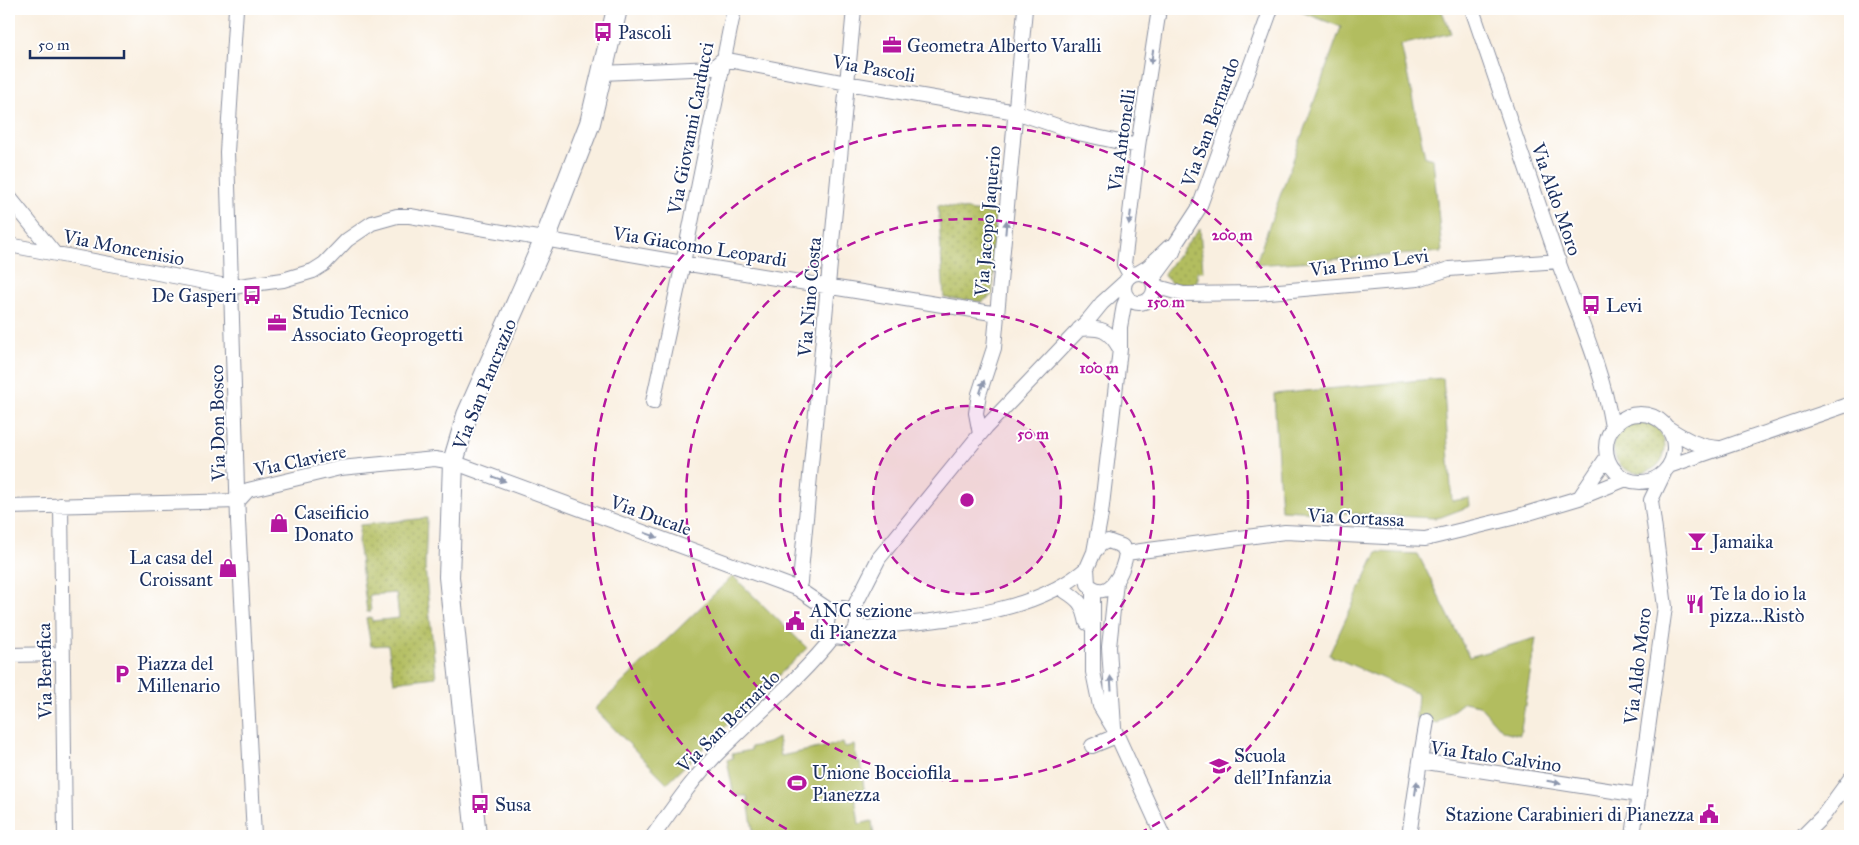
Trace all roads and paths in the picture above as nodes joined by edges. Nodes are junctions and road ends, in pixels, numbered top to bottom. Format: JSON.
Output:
{"nodes":[{"id":1,"x":236,"y":9,"type":"edge"},
{"id":2,"x":618,"y":9,"type":"edge"},
{"id":3,"x":734,"y":9,"type":"edge"},
{"id":4,"x":854,"y":9,"type":"edge"},
{"id":5,"x":1025,"y":9,"type":"edge"},
{"id":6,"x":1158,"y":9,"type":"edge"},
{"id":7,"x":1271,"y":9,"type":"edge"},
{"id":8,"x":1472,"y":9,"type":"edge"},
{"id":9,"x":723,"y":59,"type":"junction"},
{"id":10,"x":602,"y":73,"type":"junction"},
{"id":11,"x":847,"y":83,"type":"junction"},
{"id":12,"x":1016,"y":112,"type":"junction"},
{"id":13,"x":1138,"y":146,"type":"junction"},
{"id":14,"x":9,"y":196,"type":"edge"},
{"id":15,"x":545,"y":239,"type":"junction"},
{"id":16,"x":1176,"y":243,"type":"junction"},
{"id":17,"x":9,"y":245,"type":"edge"},
{"id":18,"x":54,"y":253,"type":"junction"},
{"id":19,"x":1559,"y":261,"type":"junction"},
{"id":20,"x":683,"y":263,"type":"junction"},
{"id":21,"x":1154,"y":285,"type":"junction"},
{"id":22,"x":829,"y":286,"type":"junction"},
{"id":23,"x":232,"y":287,"type":"junction"},
{"id":24,"x":1133,"y":290,"type":"junction"},
{"id":25,"x":1183,"y":294,"type":"junction"},
{"id":26,"x":998,"y":314,"type":"junction"},
{"id":27,"x":1084,"y":324,"type":"junction"},
{"id":28,"x":1120,"y":349,"type":"junction"},
{"id":29,"x":1608,"y":400,"type":"junction"},
{"id":30,"x":653,"y":402,"type":"dead end"},
{"id":31,"x":1850,"y":407,"type":"edge"},
{"id":32,"x":1627,"y":416,"type":"junction"},
{"id":33,"x":1612,"y":427,"type":"junction"},
{"id":34,"x":1668,"y":428,"type":"junction"},
{"id":35,"x":980,"y":434,"type":"junction"},
{"id":36,"x":1724,"y":448,"type":"junction"},
{"id":37,"x":1607,"y":457,"type":"junction"},
{"id":38,"x":453,"y":462,"type":"junction"},
{"id":39,"x":1666,"y":470,"type":"junction"},
{"id":40,"x":1630,"y":480,"type":"junction"},
{"id":41,"x":1579,"y":498,"type":"junction"},
{"id":42,"x":1651,"y":500,"type":"junction"},
{"id":43,"x":238,"y":501,"type":"junction"},
{"id":44,"x":61,"y":505,"type":"junction"},
{"id":45,"x":9,"y":507,"type":"edge"},
{"id":46,"x":1101,"y":514,"type":"junction"},
{"id":47,"x":1124,"y":549,"type":"junction"},
{"id":48,"x":1094,"y":552,"type":"junction"},
{"id":49,"x":1087,"y":568,"type":"junction"},
{"id":50,"x":1116,"y":582,"type":"junction"},
{"id":51,"x":1090,"y":586,"type":"junction"},
{"id":52,"x":798,"y":589,"type":"junction"},
{"id":53,"x":1065,"y":591,"type":"junction"},
{"id":54,"x":1049,"y":592,"type":"junction"},
{"id":55,"x":852,"y":611,"type":"junction"},
{"id":56,"x":832,"y":612,"type":"junction"},
{"id":57,"x":857,"y":629,"type":"junction"},
{"id":58,"x":834,"y":636,"type":"junction"},
{"id":59,"x":1092,"y":648,"type":"junction"},
{"id":60,"x":62,"y":654,"type":"junction"},
{"id":61,"x":9,"y":655,"type":"edge"},
{"id":62,"x":1427,"y":721,"type":"dead end"},
{"id":63,"x":1115,"y":734,"type":"junction"},
{"id":64,"x":1092,"y":746,"type":"dead end"},
{"id":65,"x":1420,"y":761,"type":"junction"},
{"id":66,"x":1850,"y":779,"type":"edge"},
{"id":67,"x":1639,"y":795,"type":"junction"},
{"id":68,"x":65,"y":836,"type":"edge"},
{"id":69,"x":254,"y":836,"type":"edge"},
{"id":70,"x":476,"y":836,"type":"edge"},
{"id":71,"x":652,"y":836,"type":"edge"},
{"id":72,"x":1163,"y":836,"type":"edge"},
{"id":73,"x":1409,"y":836,"type":"edge"},
{"id":74,"x":1633,"y":836,"type":"edge"},
{"id":75,"x":1803,"y":836,"type":"edge"}],
"edges":[{"from":1,"to":23,"type":"street","name":"Via Don Bosco"},
{"from":2,"to":10,"type":"street","name":"Via San Pancrazio"},
{"from":3,"to":9,"type":"street","name":"Via Giovanni Carducci"},
{"from":4,"to":11,"type":"street","name":"Via Nino Costa"},
{"from":5,"to":12,"type":"street","name":"Via Jacopo Jaquerio"},
{"from":6,"to":13,"type":"street","name":"Via Antonelli","one_way":true},
{"from":7,"to":16,"type":"street","name":"Via San Bernardo"},
{"from":8,"to":19,"type":"street","name":"Via Aldo Moro"},
{"from":9,"to":10,"type":"street"},
{"from":9,"to":11,"type":"street","name":"Via Pascoli"},
{"from":9,"to":20,"type":"street","name":"Via Giovanni Carducci"},
{"from":10,"to":15,"type":"street","name":"Via San Pancrazio"},
{"from":11,"to":12,"type":"street","name":"Via Pascoli"},
{"from":11,"to":22,"type":"street","name":"Via Nino Costa"},
{"from":12,"to":13,"type":"street","name":"Via Pascoli"},
{"from":26,"to":12,"type":"street","name":"Via Jacopo Jaquerio","one_way":true},
{"from":13,"to":24,"type":"street","name":"Via Antonelli","one_way":true},
{"from":14,"to":18,"type":"street"},
{"from":15,"to":20,"type":"street","name":"Via Giacomo Leopardi"},
{"from":15,"to":23,"type":"street","name":"Via Giacomo Leopardi"},
{"from":15,"to":38,"type":"street","name":"Via San Pancrazio"},
{"from":16,"to":21,"type":"street","name":"Via San Bernardo"},
{"from":16,"to":24,"type":"street","name":"Via San Bernardo"},
{"from":17,"to":18,"type":"street","name":"Via Moncenisio"},
{"from":18,"to":23,"type":"street","name":"Via Moncenisio"},
{"from":19,"to":25,"type":"street","name":"Via Primo Levi"},
{"from":19,"to":29,"type":"street","name":"Via Aldo Moro"},
{"from":20,"to":22,"type":"street","name":"Via Giacomo Leopardi"},
{"from":20,"to":30,"type":"street","name":"Via Giovanni Carducci"},
{"from":21,"to":24,"type":"street"},
{"from":21,"to":24,"type":"street","name":"Via San Bernardo"},
{"from":21,"to":25,"type":"street","name":"Via Primo Levi"},
{"from":22,"to":26,"type":"street","name":"Via Giacomo Leopardi"},
{"from":22,"to":52,"type":"street","name":"Via Nino Costa"},
{"from":23,"to":43,"type":"street","name":"Via Don Bosco"},
{"from":24,"to":25,"type":"street","name":"Via Primo Levi"},
{"from":24,"to":27,"type":"street","name":"Via San Bernardo"},
{"from":24,"to":28,"type":"street"},
{"from":35,"to":26,"type":"street","name":"Via Jacopo Jaquerio","one_way":true},
{"from":27,"to":28,"type":"street"},
{"from":27,"to":35,"type":"street","name":"Via San Bernardo"},
{"from":28,"to":46,"type":"street"},
{"from":29,"to":32,"type":"street"},
{"from":29,"to":33,"type":"street","name":"Via Aldo Moro"},
{"from":31,"to":36,"type":"street"},
{"from":32,"to":33,"type":"street"},
{"from":32,"to":34,"type":"street"},
{"from":33,"to":37,"type":"street"},
{"from":34,"to":36,"type":"street"},
{"from":34,"to":39,"type":"street"},
{"from":35,"to":55,"type":"street","name":"Via San Bernardo"},
{"from":36,"to":39,"type":"street"},
{"from":37,"to":40,"type":"street"},
{"from":37,"to":41,"type":"street"},
{"from":38,"to":43,"type":"street","name":"Via Claviere"},
{"from":38,"to":52,"type":"street","name":"Via Ducale","one_way":true},
{"from":38,"to":70,"type":"street","name":"Via San Pancrazio"},
{"from":39,"to":40,"type":"street"},
{"from":39,"to":42,"type":"street"},
{"from":40,"to":41,"type":"street","name":"Via Cortassa"},
{"from":40,"to":42,"type":"street"},
{"from":41,"to":47,"type":"street","name":"Via Cortassa"},
{"from":42,"to":67,"type":"street","name":"Via Aldo Moro"},
{"from":43,"to":44,"type":"street","name":"Via Claviere"},
{"from":43,"to":69,"type":"street","name":"Via Don Bosco"},
{"from":44,"to":45,"type":"street","name":"Via Claviere"},
{"from":44,"to":60,"type":"street","name":"Via Benefica"},
{"from":46,"to":47,"type":"street"},
{"from":46,"to":48,"type":"street"},
{"from":47,"to":48,"type":"street"},
{"from":47,"to":50,"type":"street"},
{"from":48,"to":49,"type":"street"},
{"from":49,"to":51,"type":"street"},
{"from":49,"to":54,"type":"street"},
{"from":50,"to":51,"type":"street"},
{"from":63,"to":50,"type":"street","one_way":true},
{"from":51,"to":53,"type":"street"},
{"from":51,"to":59,"type":"street"},
{"from":52,"to":56,"type":"street","name":"Via Ducale"},
{"from":53,"to":54,"type":"street"},
{"from":53,"to":59,"type":"street"},
{"from":54,"to":57,"type":"street"},
{"from":55,"to":56,"type":"street"},
{"from":55,"to":57,"type":"street"},
{"from":56,"to":58,"type":"street"},
{"from":57,"to":58,"type":"street"},
{"from":58,"to":71,"type":"street","name":"Via San Bernardo"},
{"from":59,"to":63,"type":"street"},
{"from":60,"to":61,"type":"street"},
{"from":60,"to":68,"type":"street","name":"Via Benefica"},
{"from":62,"to":65,"type":"street"},
{"from":63,"to":64,"type":"street"},
{"from":63,"to":72,"type":"street"},
{"from":65,"to":67,"type":"street","name":"Via Italo Calvino","one_way":true},
{"from":73,"to":65,"type":"street","name":"Via Italo Calvino","one_way":true},
{"from":66,"to":75,"type":"street"},
{"from":67,"to":74,"type":"street","name":"Via Aldo Moro"}]}
